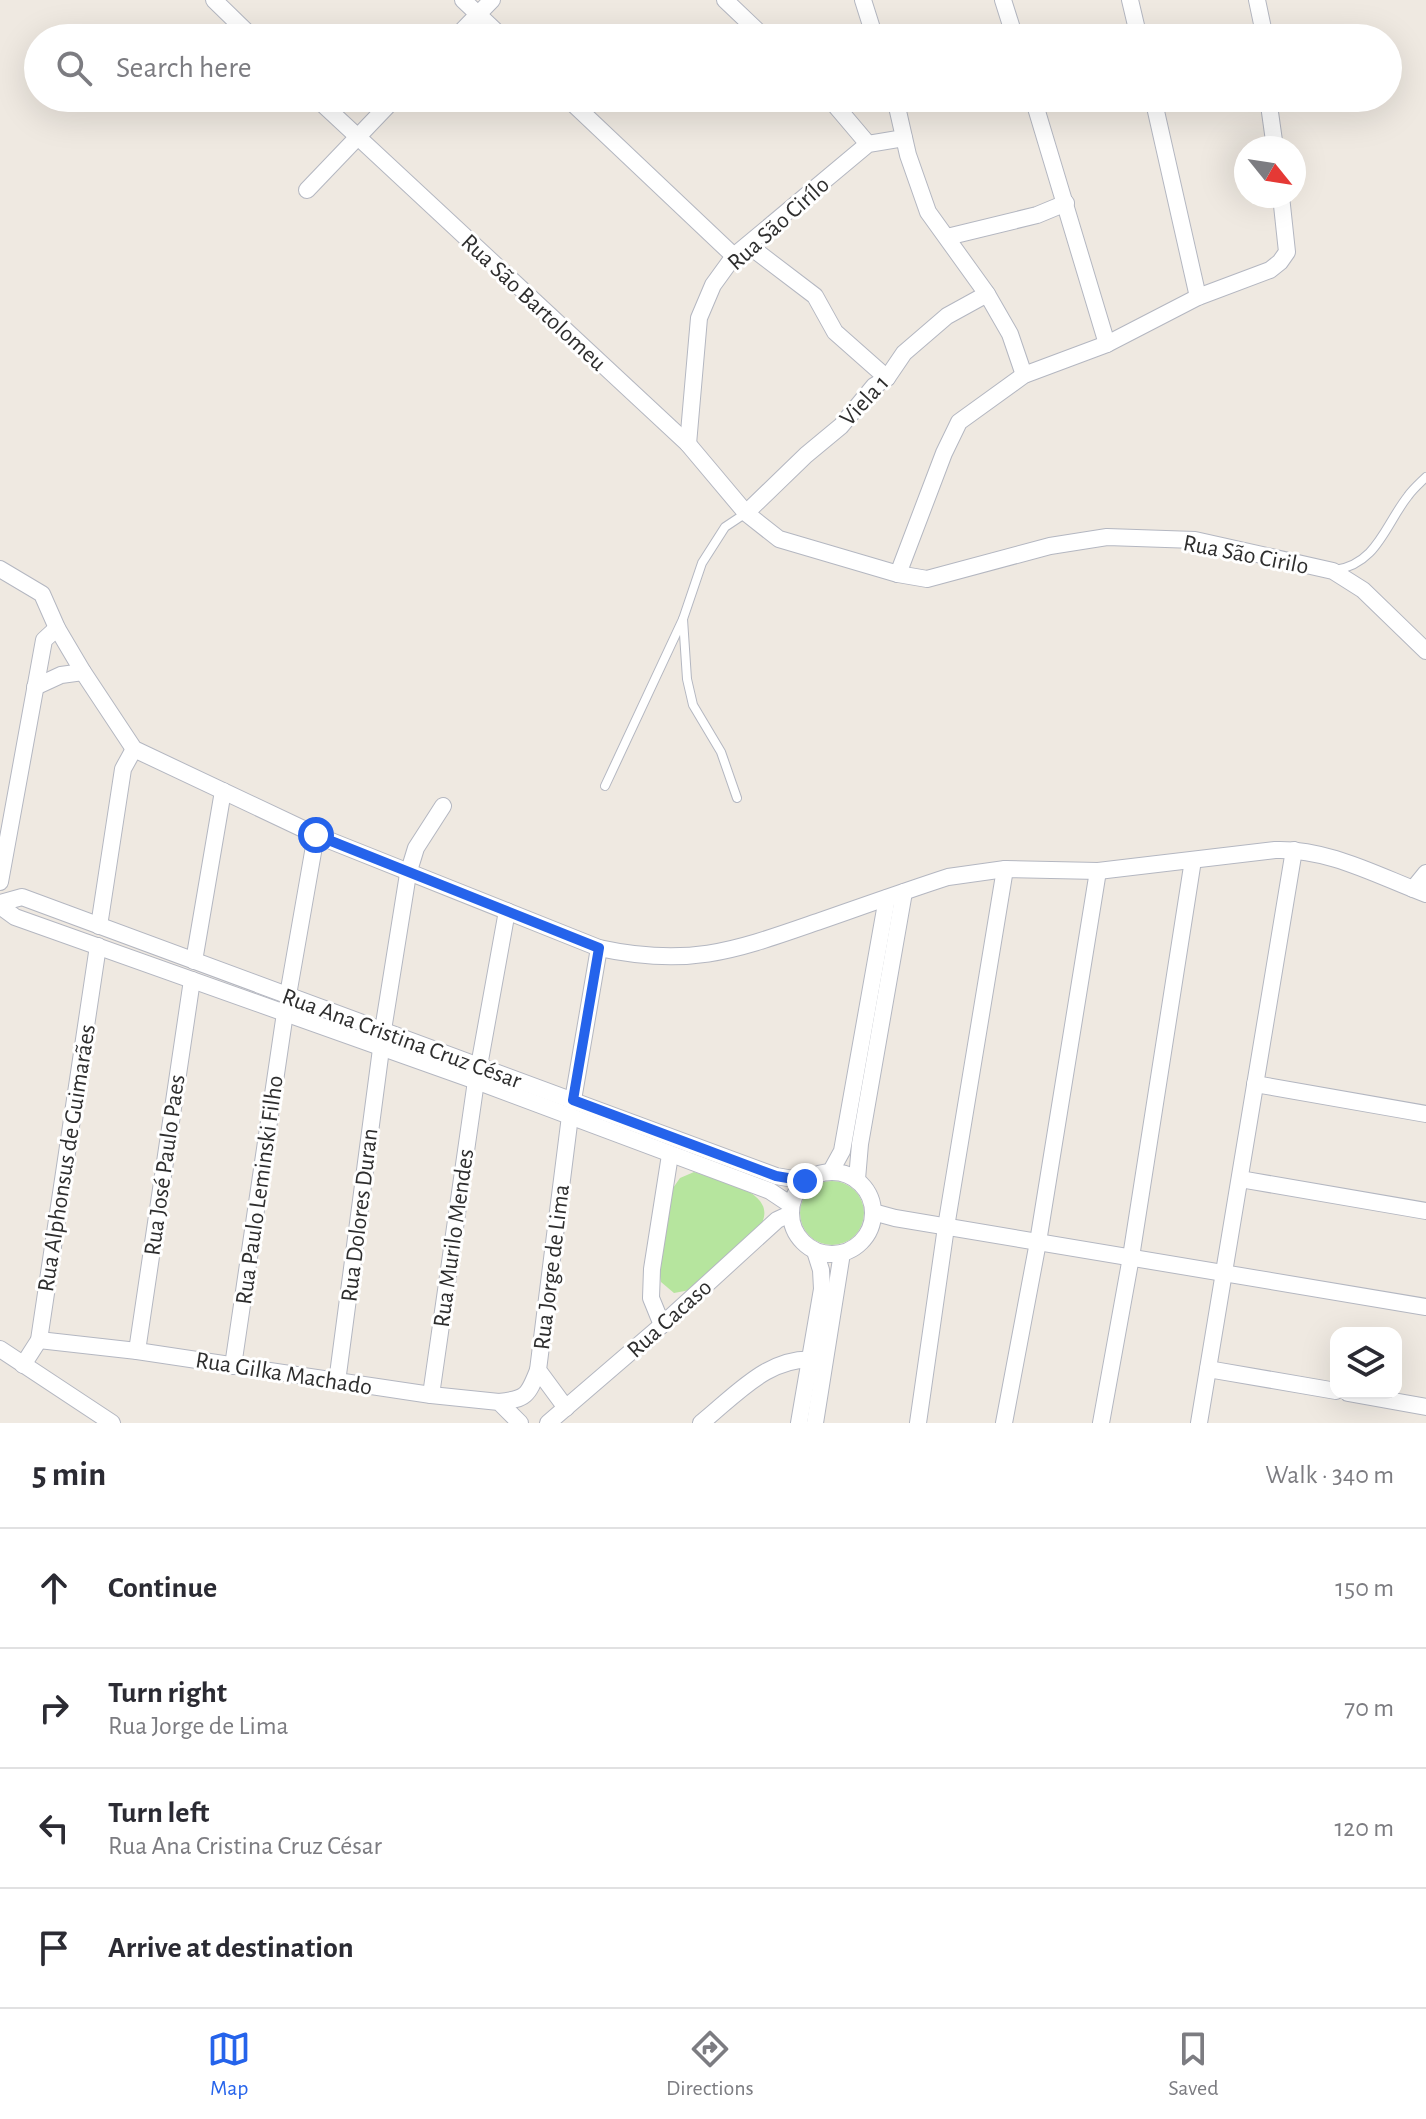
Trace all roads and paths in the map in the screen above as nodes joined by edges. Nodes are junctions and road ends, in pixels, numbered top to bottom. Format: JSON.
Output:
{"nodes":[{"id":1,"x":214,"y":0,"type":"edge"},
{"id":2,"x":463,"y":0,"type":"edge"},
{"id":3,"x":492,"y":0,"type":"edge"},
{"id":4,"x":725,"y":0,"type":"edge"},
{"id":5,"x":863,"y":0,"type":"edge"},
{"id":6,"x":1003,"y":0,"type":"edge"},
{"id":7,"x":1130,"y":0,"type":"edge"},
{"id":8,"x":1257,"y":0,"type":"edge"},
{"id":9,"x":478,"y":15,"type":"junction"},
{"id":10,"x":239,"y":24,"type":"edge"},
{"id":11,"x":469,"y":24,"type":"edge"},
{"id":12,"x":488,"y":24,"type":"edge"},
{"id":13,"x":750,"y":24,"type":"edge"},
{"id":14,"x":871,"y":24,"type":"edge"},
{"id":15,"x":1011,"y":24,"type":"edge"},
{"id":16,"x":1136,"y":24,"type":"edge"},
{"id":17,"x":1262,"y":24,"type":"edge"},
{"id":18,"x":331,"y":112,"type":"edge"},
{"id":19,"x":381,"y":112,"type":"edge"},
{"id":20,"x":582,"y":112,"type":"edge"},
{"id":21,"x":841,"y":112,"type":"edge"},
{"id":22,"x":898,"y":112,"type":"edge"},
{"id":23,"x":1037,"y":112,"type":"edge"},
{"id":24,"x":1156,"y":112,"type":"edge"},
{"id":25,"x":1270,"y":112,"type":"edge"},
{"id":26,"x":1273,"y":136,"type":"edge"},
{"id":27,"x":357,"y":137,"type":"junction"},
{"id":28,"x":904,"y":138,"type":"junction"},
{"id":29,"x":868,"y":144,"type":"junction"},
{"id":30,"x":307,"y":190,"type":"dead end"},
{"id":31,"x":1066,"y":203,"type":"junction"},
{"id":32,"x":1283,"y":208,"type":"edge"},
{"id":33,"x":947,"y":237,"type":"junction"},
{"id":34,"x":748,"y":245,"type":"junction"},
{"id":35,"x":734,"y":256,"type":"junction"},
{"id":36,"x":987,"y":294,"type":"junction"},
{"id":37,"x":1198,"y":297,"type":"junction"},
{"id":38,"x":1107,"y":344,"type":"junction"},
{"id":39,"x":1024,"y":375,"type":"junction"},
{"id":40,"x":887,"y":378,"type":"junction"},
{"id":41,"x":688,"y":444,"type":"junction"},
{"id":42,"x":1426,"y":477,"type":"edge"},
{"id":43,"x":746,"y":513,"type":"junction"},
{"id":44,"x":0,"y":569,"type":"edge"},
{"id":45,"x":1333,"y":571,"type":"junction"},
{"id":46,"x":898,"y":574,"type":"junction"},
{"id":47,"x":683,"y":619,"type":"junction"},
{"id":48,"x":57,"y":628,"type":"junction"},
{"id":49,"x":1426,"y":651,"type":"edge"},
{"id":50,"x":83,"y":672,"type":"junction"},
{"id":51,"x":35,"y":687,"type":"junction"},
{"id":52,"x":134,"y":749,"type":"junction"},
{"id":53,"x":605,"y":786,"type":"dead end"},
{"id":54,"x":223,"y":791,"type":"junction"},
{"id":55,"x":737,"y":798,"type":"dead end"},
{"id":56,"x":443,"y":806,"type":"dead end"},
{"id":57,"x":316,"y":835,"type":"junction"},
{"id":58,"x":1294,"y":850,"type":"junction"},
{"id":59,"x":1193,"y":860,"type":"junction"},
{"id":60,"x":1005,"y":869,"type":"junction"},
{"id":61,"x":1098,"y":871,"type":"junction"},
{"id":62,"x":1426,"y":873,"type":"edge"},
{"id":63,"x":408,"y":874,"type":"junction"},
{"id":64,"x":0,"y":882,"type":"edge"},
{"id":65,"x":904,"y":892,"type":"junction"},
{"id":66,"x":1420,"y":892,"type":"edge"},
{"id":67,"x":887,"y":898,"type":"junction"},
{"id":68,"x":0,"y":904,"type":"edge"},
{"id":69,"x":507,"y":911,"type":"junction"},
{"id":70,"x":99,"y":926,"type":"junction"},
{"id":71,"x":98,"y":946,"type":"junction"},
{"id":72,"x":599,"y":948,"type":"junction"},
{"id":73,"x":194,"y":961,"type":"junction"},
{"id":74,"x":192,"y":980,"type":"junction"},
{"id":75,"x":288,"y":995,"type":"junction"},
{"id":76,"x":285,"y":1013,"type":"junction"},
{"id":77,"x":383,"y":1030,"type":"junction"},
{"id":78,"x":381,"y":1049,"type":"junction"},
{"id":79,"x":477,"y":1073,"type":"junction"},
{"id":80,"x":1255,"y":1084,"type":"junction"},
{"id":81,"x":571,"y":1108,"type":"junction"},
{"id":82,"x":1426,"y":1114,"type":"edge"},
{"id":83,"x":670,"y":1155,"type":"junction"},
{"id":84,"x":831,"y":1171,"type":"junction"},
{"id":85,"x":857,"y":1179,"type":"junction"},
{"id":86,"x":1240,"y":1179,"type":"junction"},
{"id":87,"x":805,"y":1181,"type":"junction"},
{"id":88,"x":790,"y":1210,"type":"junction"},
{"id":89,"x":1426,"y":1211,"type":"edge"},
{"id":90,"x":873,"y":1212,"type":"junction"},
{"id":91,"x":946,"y":1227,"type":"junction"},
{"id":92,"x":1038,"y":1242,"type":"junction"},
{"id":93,"x":815,"y":1251,"type":"junction"},
{"id":94,"x":842,"y":1253,"type":"junction"},
{"id":95,"x":1131,"y":1257,"type":"junction"},
{"id":96,"x":1224,"y":1272,"type":"junction"},
{"id":97,"x":1426,"y":1307,"type":"edge"},
{"id":98,"x":662,"y":1325,"type":"junction"},
{"id":99,"x":39,"y":1340,"type":"junction"},
{"id":100,"x":0,"y":1349,"type":"edge"},
{"id":101,"x":137,"y":1351,"type":"junction"},
{"id":102,"x":817,"y":1360,"type":"junction"},
{"id":103,"x":23,"y":1365,"type":"junction"},
{"id":104,"x":233,"y":1366,"type":"junction"},
{"id":105,"x":1208,"y":1369,"type":"junction"},
{"id":106,"x":538,"y":1370,"type":"junction"},
{"id":107,"x":337,"y":1382,"type":"junction"},
{"id":108,"x":1330,"y":1390,"type":"edge"},
{"id":109,"x":431,"y":1395,"type":"junction"},
{"id":110,"x":1381,"y":1399,"type":"edge"},
{"id":111,"x":499,"y":1402,"type":"junction"},
{"id":112,"x":1426,"y":1407,"type":"edge"},
{"id":113,"x":566,"y":1408,"type":"junction"},
{"id":114,"x":112,"y":1423,"type":"edge"},
{"id":115,"x":520,"y":1423,"type":"edge"},
{"id":116,"x":548,"y":1423,"type":"edge"},
{"id":117,"x":701,"y":1423,"type":"edge"},
{"id":118,"x":799,"y":1423,"type":"edge"},
{"id":119,"x":815,"y":1423,"type":"edge"},
{"id":120,"x":918,"y":1423,"type":"edge"},
{"id":121,"x":1004,"y":1423,"type":"edge"},
{"id":122,"x":1101,"y":1423,"type":"edge"},
{"id":123,"x":1199,"y":1423,"type":"edge"}],
"edges":[{"from":1,"to":10,"type":"street"},
{"from":2,"to":9,"type":"street"},
{"from":3,"to":9,"type":"street"},
{"from":4,"to":13,"type":"street"},
{"from":5,"to":14,"type":"street"},
{"from":6,"to":15,"type":"street"},
{"from":7,"to":16,"type":"street"},
{"from":8,"to":17,"type":"street"},
{"from":9,"to":11,"type":"street"},
{"from":9,"to":12,"type":"street"},
{"from":18,"to":27,"type":"street","name":"Rua São Bartolomeu"},
{"from":19,"to":27,"type":"street"},
{"from":20,"to":35,"type":"street"},
{"from":21,"to":29,"type":"street"},
{"from":22,"to":28,"type":"street"},
{"from":23,"to":31,"type":"street"},
{"from":24,"to":37,"type":"street"},
{"from":25,"to":26,"type":"street"},
{"from":27,"to":30,"type":"street"},
{"from":27,"to":41,"type":"street","name":"Rua São Bartolomeu"},
{"from":28,"to":29,"type":"street"},
{"from":28,"to":33,"type":"street"},
{"from":29,"to":34,"type":"street","name":"Rua São Cirílo"},
{"from":31,"to":33,"type":"street"},
{"from":31,"to":38,"type":"street"},
{"from":32,"to":37,"type":"street"},
{"from":33,"to":36,"type":"street"},
{"from":34,"to":35,"type":"street","name":"Rua São Cirílo"},
{"from":34,"to":40,"type":"street"},
{"from":35,"to":41,"type":"street","name":"Rua São Cirílo"},
{"from":36,"to":39,"type":"street"},
{"from":36,"to":40,"type":"street","name":"Viela 1"},
{"from":37,"to":38,"type":"street"},
{"from":38,"to":39,"type":"street"},
{"from":39,"to":46,"type":"street"},
{"from":40,"to":43,"type":"street","name":"Viela 1"},
{"from":41,"to":43,"type":"street","name":"Rua São Bartolomeu"},
{"from":42,"to":45,"type":"lane"},
{"from":43,"to":46,"type":"street","name":"Rua São Cirilo"},
{"from":43,"to":47,"type":"lane"},
{"from":44,"to":48,"type":"street"},
{"from":45,"to":46,"type":"street","name":"Rua São Cirilo"},
{"from":45,"to":49,"type":"street","name":"Rua São Cirilo"},
{"from":47,"to":53,"type":"lane"},
{"from":47,"to":55,"type":"lane"},
{"from":48,"to":50,"type":"street"},
{"from":48,"to":51,"type":"street"},
{"from":50,"to":51,"type":"street"},
{"from":50,"to":52,"type":"street"},
{"from":51,"to":64,"type":"street"},
{"from":52,"to":54,"type":"street"},
{"from":52,"to":70,"type":"street"},
{"from":54,"to":57,"type":"street"},
{"from":54,"to":73,"type":"street"},
{"from":56,"to":63,"type":"street"},
{"from":57,"to":63,"type":"street"},
{"from":57,"to":75,"type":"street"},
{"from":58,"to":59,"type":"street"},
{"from":58,"to":66,"type":"street"},
{"from":58,"to":80,"type":"street"},
{"from":59,"to":61,"type":"street"},
{"from":59,"to":95,"type":"street"},
{"from":60,"to":61,"type":"street"},
{"from":60,"to":65,"type":"street"},
{"from":60,"to":91,"type":"street"},
{"from":61,"to":92,"type":"street"},
{"from":62,"to":66,"type":"street"},
{"from":63,"to":69,"type":"street"},
{"from":63,"to":77,"type":"street"},
{"from":65,"to":67,"type":"street"},
{"from":65,"to":85,"type":"street"},
{"from":67,"to":72,"type":"street"},
{"from":67,"to":84,"type":"street"},
{"from":68,"to":70,"type":"street","name":"Rua Ana Cristina Cruz César"},
{"from":68,"to":71,"type":"street","name":"Rua Ana Cristina Cruz César"},
{"from":69,"to":72,"type":"street"},
{"from":69,"to":79,"type":"street","name":"Rua Murilo Mendes"},
{"from":70,"to":73,"type":"street","name":"Rua Ana Cristina Cruz César"},
{"from":71,"to":74,"type":"street","name":"Rua Ana Cristina Cruz César"},
{"from":71,"to":99,"type":"street","name":"Rua Alphonsus de Guimarães"},
{"from":72,"to":81,"type":"street","name":"Rua Jorge de Lima"},
{"from":73,"to":75,"type":"street","name":"Rua Ana Cristina Cruz César"},
{"from":74,"to":76,"type":"street","name":"Rua Ana Cristina Cruz César"},
{"from":74,"to":101,"type":"street","name":"Rua José Paulo Paes"},
{"from":75,"to":77,"type":"street","name":"Rua Ana Cristina Cruz César"},
{"from":76,"to":78,"type":"street","name":"Rua Ana Cristina Cruz César"},
{"from":76,"to":104,"type":"street","name":"Rua Paulo Leminski Filho"},
{"from":77,"to":79,"type":"street","name":"Rua Ana Cristina Cruz César"},
{"from":78,"to":79,"type":"street","name":"Rua Ana Cristina Cruz César"},
{"from":78,"to":107,"type":"street","name":"Rua Dolores Duran"},
{"from":79,"to":81,"type":"street","name":"Rua Ana Cristina Cruz César"},
{"from":79,"to":109,"type":"street","name":"Rua Murilo Mendes"},
{"from":80,"to":82,"type":"street"},
{"from":80,"to":86,"type":"street"},
{"from":81,"to":83,"type":"street","name":"Rua Ana Cristina Cruz César"},
{"from":81,"to":87,"type":"street","name":"Rua Ana Cristina Cruz César"},
{"from":81,"to":106,"type":"street","name":"Rua Jorge de Lima"},
{"from":83,"to":88,"type":"street","name":"Rua Ana Cristina Cruz César"},
{"from":83,"to":98,"type":"street"},
{"from":84,"to":85,"type":"street"},
{"from":84,"to":87,"type":"street"},
{"from":85,"to":90,"type":"street"},
{"from":86,"to":89,"type":"street"},
{"from":86,"to":96,"type":"street"},
{"from":87,"to":88,"type":"street"},
{"from":88,"to":93,"type":"street"},
{"from":88,"to":98,"type":"street","name":"Rua Cacaso"},
{"from":90,"to":91,"type":"street"},
{"from":90,"to":94,"type":"street"},
{"from":91,"to":92,"type":"street"},
{"from":91,"to":120,"type":"street"},
{"from":92,"to":95,"type":"street"},
{"from":92,"to":121,"type":"street"},
{"from":93,"to":94,"type":"street"},
{"from":93,"to":102,"type":"street"},
{"from":94,"to":102,"type":"street"},
{"from":95,"to":96,"type":"street"},
{"from":95,"to":122,"type":"street"},
{"from":96,"to":97,"type":"street"},
{"from":96,"to":105,"type":"street"},
{"from":98,"to":113,"type":"street","name":"Rua Cacaso"},
{"from":99,"to":101,"type":"street","name":"Rua Gilka Machado"},
{"from":99,"to":103,"type":"street","name":"Rua Alphonsus de Guimarães"},
{"from":100,"to":103,"type":"street"},
{"from":101,"to":104,"type":"street","name":"Rua Gilka Machado"},
{"from":102,"to":117,"type":"street"},
{"from":102,"to":118,"type":"street"},
{"from":102,"to":119,"type":"street"},
{"from":103,"to":114,"type":"street"},
{"from":104,"to":107,"type":"street","name":"Rua Gilka Machado"},
{"from":105,"to":108,"type":"street"},
{"from":105,"to":123,"type":"street"},
{"from":106,"to":111,"type":"street"},
{"from":106,"to":113,"type":"street","name":"Rua Jorge de Lima"},
{"from":107,"to":109,"type":"street","name":"Rua Gilka Machado"},
{"from":109,"to":111,"type":"street","name":"Rua Gilka Machado"},
{"from":110,"to":112,"type":"street"},
{"from":111,"to":115,"type":"street"},
{"from":113,"to":116,"type":"street","name":"Rua Cacaso"}]}
